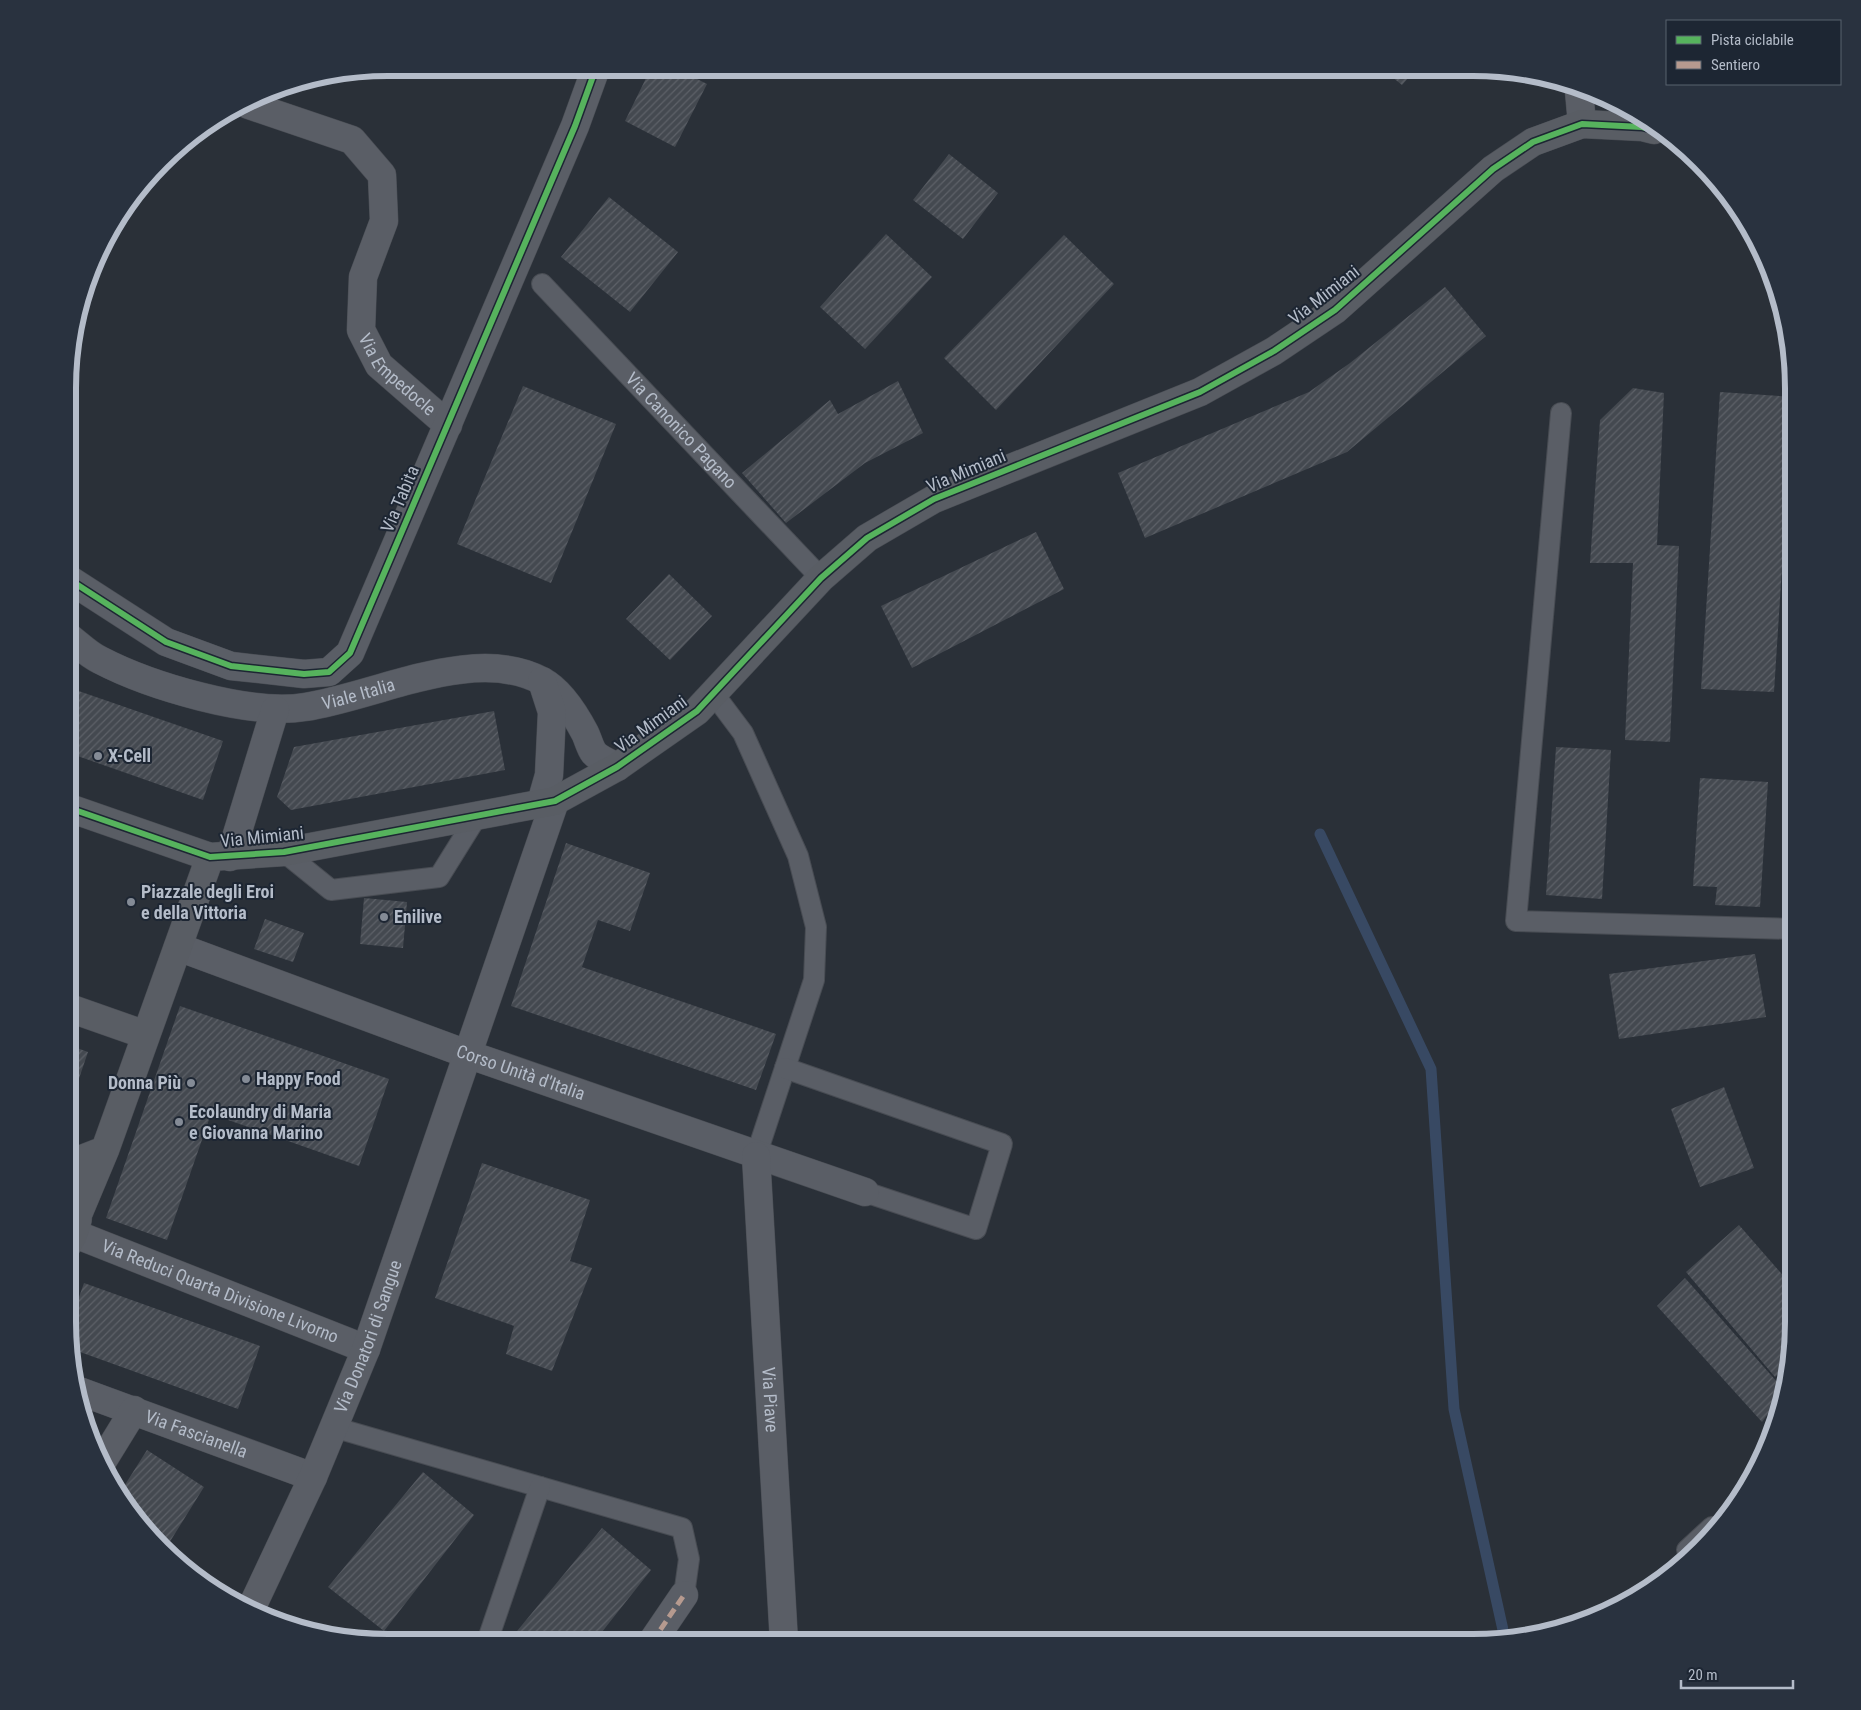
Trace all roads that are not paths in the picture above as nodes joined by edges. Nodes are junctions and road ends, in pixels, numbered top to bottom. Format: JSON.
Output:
{"nodes":[{"id":1,"x":593,"y":76,"type":"edge"},
{"id":2,"x":1579,"y":95,"type":"edge"},
{"id":3,"x":253,"y":107,"type":"edge"},
{"id":4,"x":1582,"y":124,"type":"junction"},
{"id":5,"x":1643,"y":127,"type":"edge"},
{"id":6,"x":542,"y":284,"type":"dead end"},
{"id":7,"x":1561,"y":413,"type":"dead end"},
{"id":8,"x":448,"y":425,"type":"junction"},
{"id":9,"x":821,"y":578,"type":"junction"},
{"id":10,"x":76,"y":584,"type":"edge"},
{"id":11,"x":76,"y":643,"type":"edge"},
{"id":12,"x":542,"y":681,"type":"junction"},
{"id":13,"x":713,"y":693,"type":"junction"},
{"id":14,"x":276,"y":710,"type":"junction"},
{"id":15,"x":617,"y":767,"type":"junction"},
{"id":16,"x":548,"y":802,"type":"junction"},
{"id":17,"x":76,"y":810,"type":"edge"},
{"id":18,"x":477,"y":816,"type":"junction"},
{"id":19,"x":284,"y":852,"type":"junction"},
{"id":20,"x":220,"y":857,"type":"junction"},
{"id":21,"x":1785,"y":929,"type":"edge"},
{"id":22,"x":178,"y":947,"type":"junction"},
{"id":23,"x":76,"y":1010,"type":"edge"},
{"id":24,"x":146,"y":1035,"type":"junction"},
{"id":25,"x":467,"y":1054,"type":"junction"},
{"id":26,"x":785,"y":1068,"type":"junction"},
{"id":27,"x":105,"y":1150,"type":"junction"},
{"id":28,"x":756,"y":1156,"type":"junction"},
{"id":29,"x":76,"y":1161,"type":"edge"},
{"id":30,"x":865,"y":1192,"type":"joint"},
{"id":31,"x":76,"y":1225,"type":"edge"},
{"id":32,"x":76,"y":1231,"type":"edge"},
{"id":33,"x":366,"y":1349,"type":"junction"},
{"id":34,"x":84,"y":1393,"type":"edge"},
{"id":35,"x":134,"y":1410,"type":"junction"},
{"id":36,"x":334,"y":1427,"type":"junction"},
{"id":37,"x":106,"y":1455,"type":"edge"},
{"id":38,"x":313,"y":1476,"type":"junction"},
{"id":39,"x":540,"y":1487,"type":"junction"},
{"id":40,"x":684,"y":1595,"type":"joint"},
{"id":41,"x":254,"y":1603,"type":"edge"},
{"id":42,"x":490,"y":1634,"type":"edge"},
{"id":43,"x":657,"y":1634,"type":"edge"},
{"id":44,"x":784,"y":1634,"type":"edge"}],
"edges":[{"from":1,"to":8,"type":"street","name":"Via Tabita"},
{"from":2,"to":4,"type":"street"},
{"from":3,"to":8,"type":"street","name":"Via Empedocle"},
{"from":4,"to":5,"type":"street","name":"Via Mimiani"},
{"from":4,"to":9,"type":"street","name":"Via Mimiani"},
{"from":6,"to":9,"type":"lane","name":"Via Canonico Pagano"},
{"from":7,"to":21,"type":"lane"},
{"from":8,"to":10,"type":"street","name":"Via Tabita"},
{"from":9,"to":13,"type":"street","name":"Via Mimiani"},
{"from":11,"to":14,"type":"street","name":"Viale Italia"},
{"from":12,"to":14,"type":"street","name":"Viale Italia"},
{"from":12,"to":15,"type":"street","name":"Viale Italia"},
{"from":12,"to":16,"type":"street","name":"Via Donatori di Sangue"},
{"from":13,"to":15,"type":"street","name":"Via Mimiani"},
{"from":13,"to":26,"type":"lane"},
{"from":14,"to":20,"type":"street"},
{"from":15,"to":16,"type":"street","name":"Via Mimiani"},
{"from":16,"to":18,"type":"street","name":"Via Mimiani"},
{"from":16,"to":25,"type":"street","name":"Via Donatori di Sangue"},
{"from":17,"to":20,"type":"street"},
{"from":18,"to":19,"type":"street","name":"Via Mimiani"},
{"from":18,"to":19,"type":"lane"},
{"from":19,"to":20,"type":"street","name":"Via Mimiani"},
{"from":20,"to":22,"type":"street"},
{"from":22,"to":24,"type":"street"},
{"from":22,"to":25,"type":"street","name":"Corso Unità d'Italia"},
{"from":23,"to":24,"type":"street"},
{"from":24,"to":27,"type":"street"},
{"from":25,"to":28,"type":"street","name":"Corso Unità d'Italia"},
{"from":25,"to":33,"type":"street","name":"Via Donatori di Sangue"},
{"from":26,"to":28,"type":"lane"},
{"from":26,"to":30,"type":"lane"},
{"from":27,"to":29,"type":"street"},
{"from":27,"to":31,"type":"street"},
{"from":28,"to":30,"type":"street","name":"Corso Unità d'Italia"},
{"from":28,"to":44,"type":"street","name":"Via Piave"},
{"from":32,"to":33,"type":"street","name":"Via Reduci Quarta Divisione Livorno"},
{"from":33,"to":36,"type":"street","name":"Via Donatori di Sangue"},
{"from":34,"to":35,"type":"street","name":"Via Fascianella"},
{"from":35,"to":37,"type":"street"},
{"from":35,"to":38,"type":"street","name":"Via Fascianella"},
{"from":36,"to":38,"type":"street","name":"Via Donatori di Sangue"},
{"from":36,"to":39,"type":"lane"},
{"from":38,"to":41,"type":"street","name":"Via Donatori di Sangue"},
{"from":39,"to":40,"type":"lane"},
{"from":39,"to":42,"type":"lane"},
{"from":40,"to":43,"type":"street"}]}
